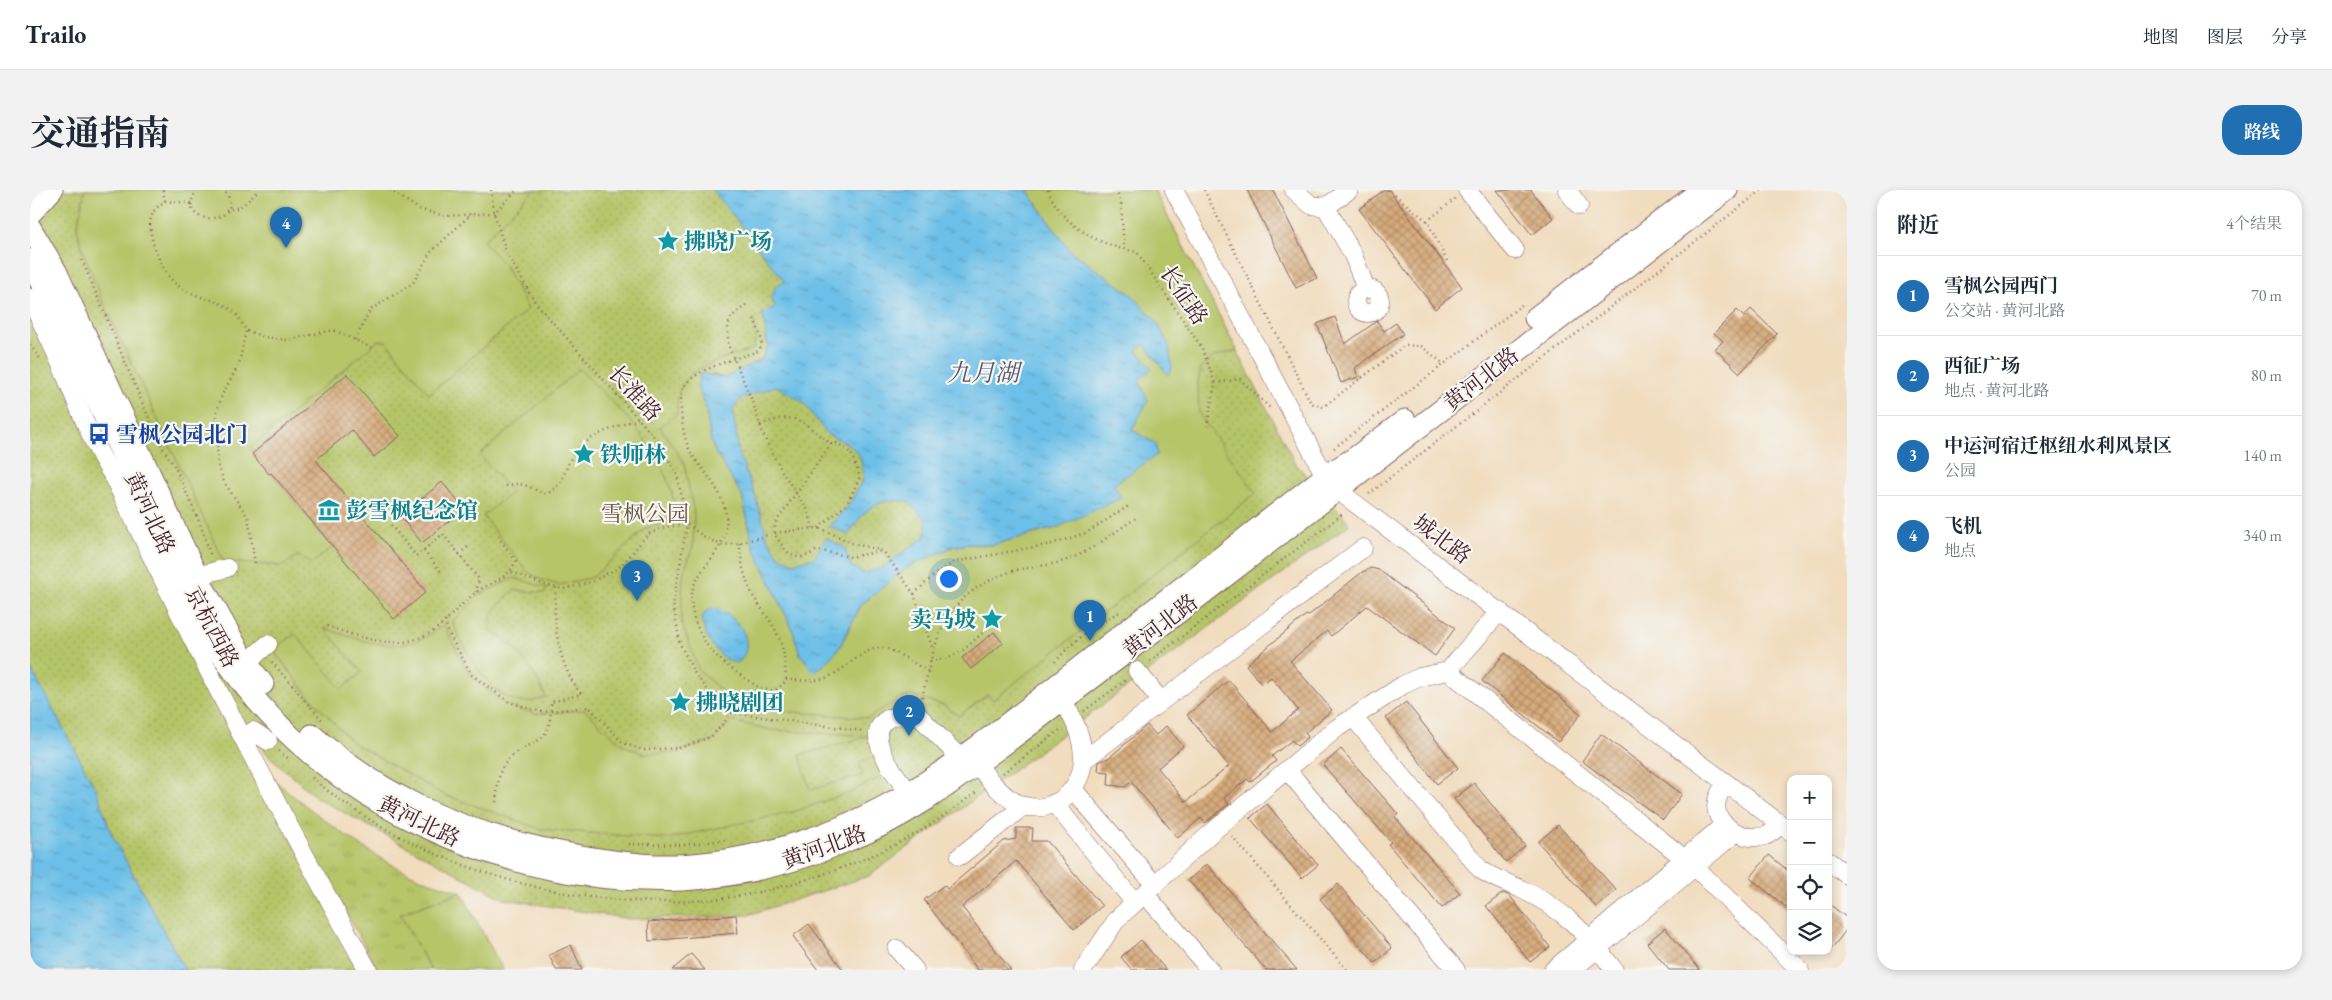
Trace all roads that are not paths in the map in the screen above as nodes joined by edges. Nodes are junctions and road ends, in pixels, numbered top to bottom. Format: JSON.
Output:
{"nodes":[{"id":1,"x":52,"y":190,"type":"edge"},
{"id":2,"x":1174,"y":190,"type":"edge"},
{"id":3,"x":1294,"y":190,"type":"edge"},
{"id":4,"x":1348,"y":190,"type":"edge"},
{"id":5,"x":1467,"y":190,"type":"edge"},
{"id":6,"x":1567,"y":190,"type":"edge"},
{"id":7,"x":1701,"y":190,"type":"edge"},
{"id":8,"x":1728,"y":190,"type":"edge"},
{"id":9,"x":1578,"y":206,"type":"dead end"},
{"id":10,"x":1326,"y":207,"type":"junction"},
{"id":11,"x":30,"y":214,"type":"edge"},
{"id":12,"x":30,"y":227,"type":"edge"},
{"id":13,"x":1515,"y":250,"type":"dead end"},
{"id":14,"x":30,"y":260,"type":"edge"},
{"id":15,"x":1366,"y":289,"type":"dead end"},
{"id":16,"x":30,"y":298,"type":"edge"},
{"id":17,"x":1326,"y":475,"type":"junction"},
{"id":18,"x":1362,"y":548,"type":"dead end"},
{"id":19,"x":206,"y":575,"type":"junction"},
{"id":20,"x":1500,"y":611,"type":"junction"},
{"id":21,"x":253,"y":657,"type":"junction"},
{"id":22,"x":1137,"y":671,"type":"road end"},
{"id":23,"x":1448,"y":671,"type":"junction"},
{"id":24,"x":1058,"y":694,"type":"junction"},
{"id":25,"x":1161,"y":701,"type":"junction"},
{"id":26,"x":1353,"y":717,"type":"junction"},
{"id":27,"x":268,"y":741,"type":"road end"},
{"id":28,"x":247,"y":744,"type":"junction"},
{"id":29,"x":968,"y":758,"type":"junction"},
{"id":30,"x":1084,"y":760,"type":"junction"},
{"id":31,"x":1287,"y":770,"type":"junction"},
{"id":32,"x":1726,"y":783,"type":"junction"},
{"id":33,"x":1073,"y":789,"type":"junction"},
{"id":34,"x":909,"y":792,"type":"junction"},
{"id":35,"x":1054,"y":803,"type":"junction"},
{"id":36,"x":1024,"y":806,"type":"junction"},
{"id":37,"x":1730,"y":828,"type":"junction"},
{"id":38,"x":1786,"y":828,"type":"edge"},
{"id":39,"x":960,"y":856,"type":"dead end"},
{"id":40,"x":1690,"y":862,"type":"junction"},
{"id":41,"x":1832,"y":864,"type":"edge"},
{"id":42,"x":1847,"y":875,"type":"edge"},
{"id":43,"x":1145,"y":894,"type":"junction"},
{"id":44,"x":1594,"y":943,"type":"junction"},
{"id":45,"x":897,"y":949,"type":"dead end"},
{"id":46,"x":368,"y":970,"type":"edge"},
{"id":47,"x":915,"y":970,"type":"edge"},
{"id":48,"x":1082,"y":970,"type":"edge"},
{"id":49,"x":1210,"y":970,"type":"edge"},
{"id":50,"x":1456,"y":970,"type":"edge"},
{"id":51,"x":1553,"y":970,"type":"edge"},
{"id":52,"x":1572,"y":970,"type":"edge"},
{"id":53,"x":1614,"y":970,"type":"edge"},
{"id":54,"x":1800,"y":970,"type":"edge"}],
"edges":[{"from":1,"to":11,"type":"main road"},
{"from":2,"to":17,"type":"street","name":"城北路"},
{"from":3,"to":10,"type":"street"},
{"from":4,"to":10,"type":"street"},
{"from":5,"to":13,"type":"street"},
{"from":6,"to":9,"type":"street"},
{"from":7,"to":17,"type":"main road","name":"黄河北路"},
{"from":8,"to":17,"type":"main road","name":"黄河北路"},
{"from":10,"to":15,"type":"street"},
{"from":12,"to":19,"type":"main road","name":"黄河北路"},
{"from":14,"to":19,"type":"main road","name":"黄河北路"},
{"from":16,"to":28,"type":"street","name":"京杭西路"},
{"from":17,"to":20,"type":"street","name":"城北路"},
{"from":17,"to":24,"type":"main road","name":"黄河北路"},
{"from":18,"to":25,"type":"street"},
{"from":19,"to":21,"type":"main road","name":"黄河北路"},
{"from":20,"to":23,"type":"street"},
{"from":20,"to":32,"type":"street","name":"城北路"},
{"from":21,"to":29,"type":"main road","name":"黄河北路"},
{"from":21,"to":34,"type":"main road","name":"黄河北路"},
{"from":22,"to":25,"type":"street"},
{"from":23,"to":26,"type":"street"},
{"from":23,"to":40,"type":"street"},
{"from":24,"to":29,"type":"main road","name":"黄河北路"},
{"from":24,"to":30,"type":"street"},
{"from":25,"to":30,"type":"street"},
{"from":26,"to":31,"type":"street"},
{"from":26,"to":44,"type":"street"},
{"from":27,"to":28,"type":"street"},
{"from":28,"to":46,"type":"street","name":"京杭西路"},
{"from":29,"to":34,"type":"main road","name":"黄河北路"},
{"from":29,"to":34,"type":"street"},
{"from":29,"to":36,"type":"street"},
{"from":30,"to":33,"type":"street"},
{"from":31,"to":43,"type":"street"},
{"from":31,"to":50,"type":"street"},
{"from":32,"to":37,"type":"street"},
{"from":32,"to":38,"type":"street","name":"城北路"},
{"from":33,"to":35,"type":"street"},
{"from":33,"to":43,"type":"street"},
{"from":35,"to":36,"type":"street"},
{"from":35,"to":43,"type":"street"},
{"from":36,"to":39,"type":"street"},
{"from":37,"to":38,"type":"street"},
{"from":37,"to":40,"type":"street"},
{"from":40,"to":44,"type":"street"},
{"from":40,"to":54,"type":"street"},
{"from":41,"to":42,"type":"street"},
{"from":43,"to":48,"type":"street"},
{"from":43,"to":49,"type":"street"},
{"from":44,"to":51,"type":"street"},
{"from":44,"to":52,"type":"street"},
{"from":44,"to":53,"type":"street"},
{"from":45,"to":47,"type":"street"}]}
